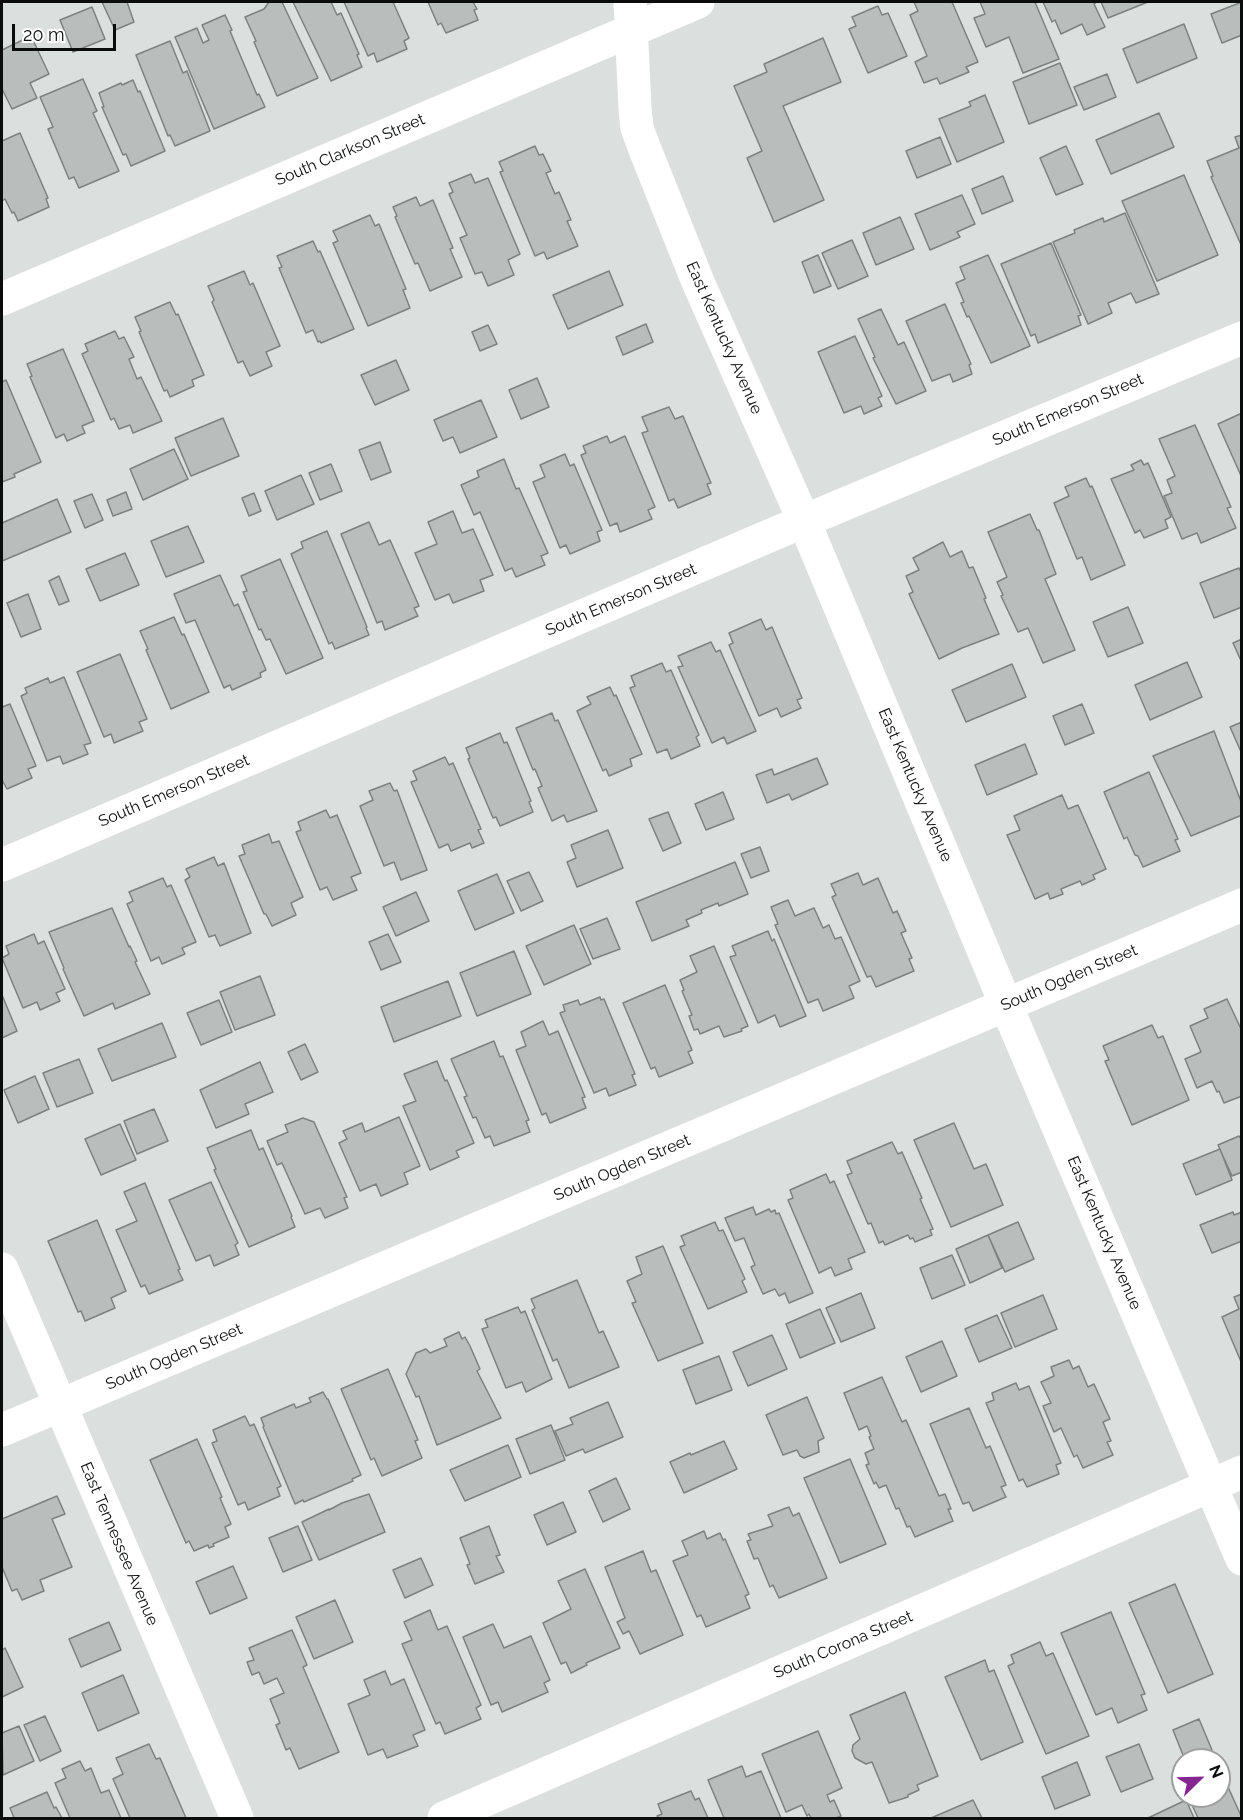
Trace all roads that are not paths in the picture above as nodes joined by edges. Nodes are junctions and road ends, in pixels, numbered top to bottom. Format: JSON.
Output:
{"nodes":[{"id":1,"x":698,"y":2,"type":"edge"},
{"id":2,"x":631,"y":16,"type":"edge"},
{"id":3,"x":2,"y":299,"type":"edge"},
{"id":4,"x":1242,"y":338,"type":"edge"},
{"id":5,"x":804,"y":521,"type":"junction"},
{"id":6,"x":2,"y":866,"type":"edge"},
{"id":7,"x":1242,"y":905,"type":"edge"},
{"id":8,"x":1006,"y":1005,"type":"junction"},
{"id":9,"x":2,"y":1269,"type":"edge"},
{"id":10,"x":61,"y":1405,"type":"junction"},
{"id":11,"x":2,"y":1430,"type":"edge"},
{"id":12,"x":1242,"y":1472,"type":"edge"},
{"id":13,"x":1210,"y":1486,"type":"junction"},
{"id":14,"x":1242,"y":1559,"type":"edge"},
{"id":15,"x":237,"y":1818,"type":"edge"},
{"id":16,"x":444,"y":1818,"type":"edge"}],
"edges":[{"from":1,"to":2,"type":"street","name":"South Clarkson Street"},
{"from":2,"to":3,"type":"street","name":"South Clarkson Street"},
{"from":2,"to":5,"type":"street","name":"East Kentucky Avenue"},
{"from":4,"to":5,"type":"street","name":"South Emerson Street"},
{"from":5,"to":6,"type":"street","name":"South Emerson Street"},
{"from":5,"to":8,"type":"street","name":"East Kentucky Avenue"},
{"from":7,"to":8,"type":"street","name":"South Ogden Street"},
{"from":8,"to":10,"type":"street","name":"South Ogden Street"},
{"from":8,"to":13,"type":"street","name":"East Kentucky Avenue"},
{"from":9,"to":10,"type":"street","name":"East Tennessee Avenue"},
{"from":10,"to":11,"type":"street","name":"South Ogden Street"},
{"from":10,"to":15,"type":"street","name":"East Tennessee Avenue"},
{"from":12,"to":13,"type":"street","name":"South Corona Street"},
{"from":13,"to":14,"type":"street","name":"East Kentucky Avenue"},
{"from":13,"to":16,"type":"street","name":"South Corona Street"}]}
